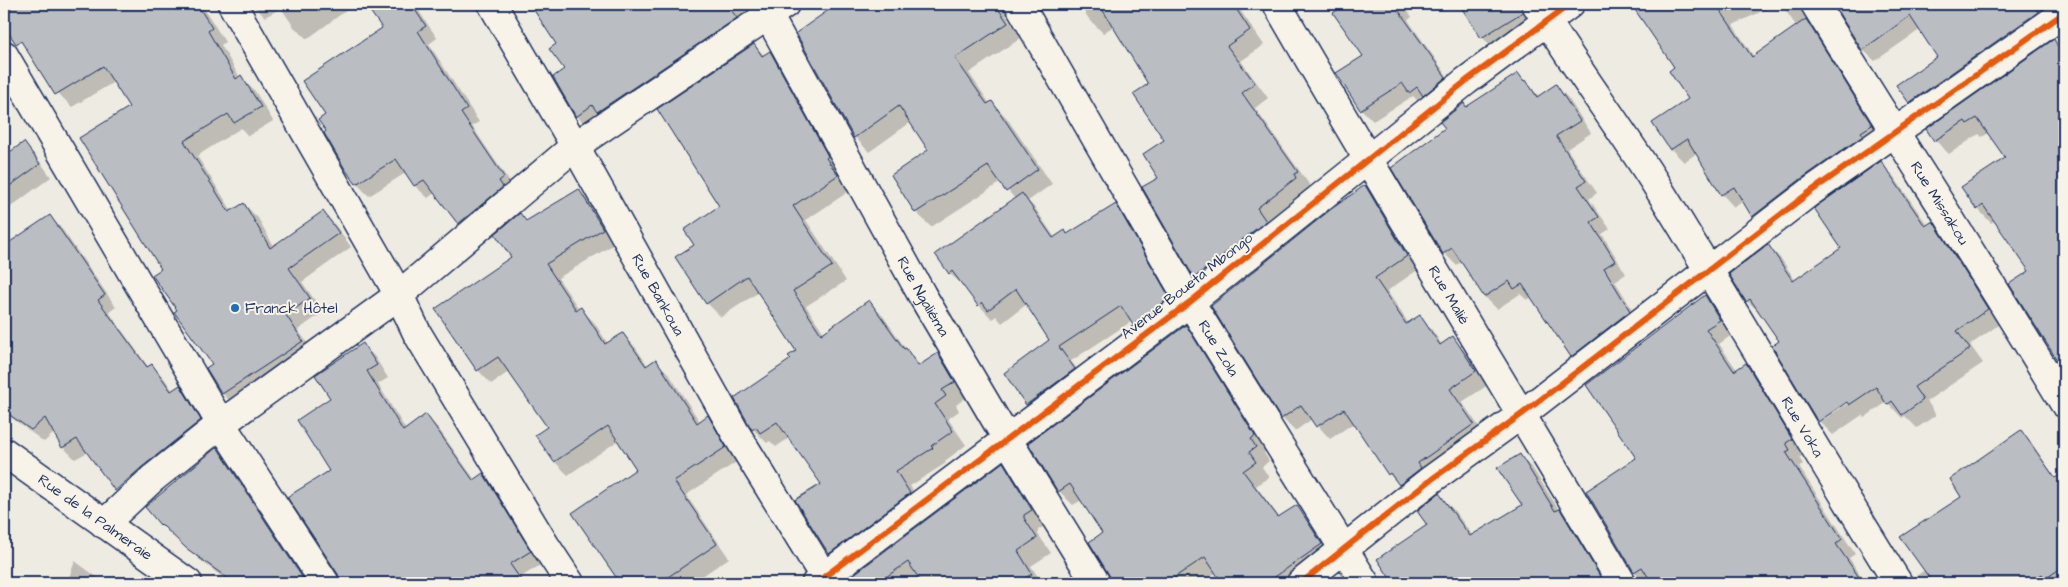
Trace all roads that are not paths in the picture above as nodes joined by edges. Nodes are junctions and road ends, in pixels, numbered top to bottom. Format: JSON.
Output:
{"nodes":[{"id":1,"x":232,"y":4,"type":"edge"},
{"id":2,"x":492,"y":4,"type":"edge"},
{"id":3,"x":1019,"y":4,"type":"edge"},
{"id":4,"x":1277,"y":4,"type":"edge"},
{"id":5,"x":1570,"y":4,"type":"edge"},
{"id":6,"x":1815,"y":4,"type":"edge"},
{"id":7,"x":772,"y":8,"type":"edge"},
{"id":8,"x":1541,"y":12,"type":"edge"},
{"id":9,"x":2064,"y":13,"type":"edge"},
{"id":10,"x":4,"y":55,"type":"edge"},
{"id":11,"x":1894,"y":133,"type":"junction"},
{"id":12,"x":575,"y":146,"type":"junction"},
{"id":13,"x":1367,"y":160,"type":"junction"},
{"id":14,"x":1710,"y":270,"type":"junction"},
{"id":15,"x":400,"y":295,"type":"junction"},
{"id":16,"x":1190,"y":302,"type":"junction"},
{"id":17,"x":2064,"y":403,"type":"edge"},
{"id":18,"x":1522,"y":414,"type":"junction"},
{"id":19,"x":221,"y":424,"type":"junction"},
{"id":20,"x":1007,"y":439,"type":"junction"},
{"id":21,"x":4,"y":452,"type":"edge"},
{"id":22,"x":104,"y":524,"type":"junction"},
{"id":23,"x":1344,"y":549,"type":"junction"},
{"id":24,"x":823,"y":581,"type":"edge"},
{"id":25,"x":188,"y":583,"type":"edge"},
{"id":26,"x":325,"y":583,"type":"edge"},
{"id":27,"x":570,"y":583,"type":"edge"},
{"id":28,"x":1096,"y":583,"type":"edge"},
{"id":29,"x":1301,"y":583,"type":"edge"},
{"id":30,"x":1365,"y":583,"type":"edge"},
{"id":31,"x":1622,"y":583,"type":"edge"},
{"id":32,"x":1898,"y":583,"type":"edge"}],
"edges":[{"from":1,"to":15,"type":"street"},
{"from":2,"to":12,"type":"street","name":"Rue Bankoua"},
{"from":3,"to":16,"type":"street","name":"Rue Zola"},
{"from":4,"to":13,"type":"street","name":"Rue Malié"},
{"from":5,"to":8,"type":"street","name":"Avenue Boueta Mbongo"},
{"from":6,"to":11,"type":"street","name":"Rue Missakou"},
{"from":7,"to":12,"type":"street"},
{"from":7,"to":20,"type":"street","name":"Rue Ngaliéma"},
{"from":8,"to":13,"type":"street","name":"Avenue Boueta Mbongo"},
{"from":8,"to":14,"type":"street","name":"Rue Voka"},
{"from":9,"to":11,"type":"street"},
{"from":10,"to":19,"type":"street"},
{"from":11,"to":14,"type":"street"},
{"from":11,"to":17,"type":"street","name":"Rue Missakou"},
{"from":12,"to":15,"type":"street"},
{"from":12,"to":24,"type":"street","name":"Rue Bankoua"},
{"from":13,"to":16,"type":"street","name":"Avenue Boueta Mbongo"},
{"from":13,"to":18,"type":"street","name":"Rue Malié"},
{"from":14,"to":18,"type":"street"},
{"from":14,"to":32,"type":"street","name":"Rue Voka"},
{"from":15,"to":19,"type":"street"},
{"from":15,"to":27,"type":"street"},
{"from":16,"to":20,"type":"street","name":"Avenue Boueta Mbongo"},
{"from":16,"to":23,"type":"street","name":"Rue Zola"},
{"from":18,"to":23,"type":"street"},
{"from":18,"to":31,"type":"street","name":"Rue Malié"},
{"from":19,"to":22,"type":"street"},
{"from":19,"to":26,"type":"street"},
{"from":20,"to":24,"type":"street","name":"Avenue Boueta Mbongo"},
{"from":20,"to":28,"type":"street","name":"Rue Ngaliéma"},
{"from":21,"to":22,"type":"street","name":"Rue de la Palmeraie"},
{"from":22,"to":25,"type":"street","name":"Rue de la Palmeraie"},
{"from":23,"to":29,"type":"street"},
{"from":23,"to":30,"type":"street","name":"Rue Zola"}]}
